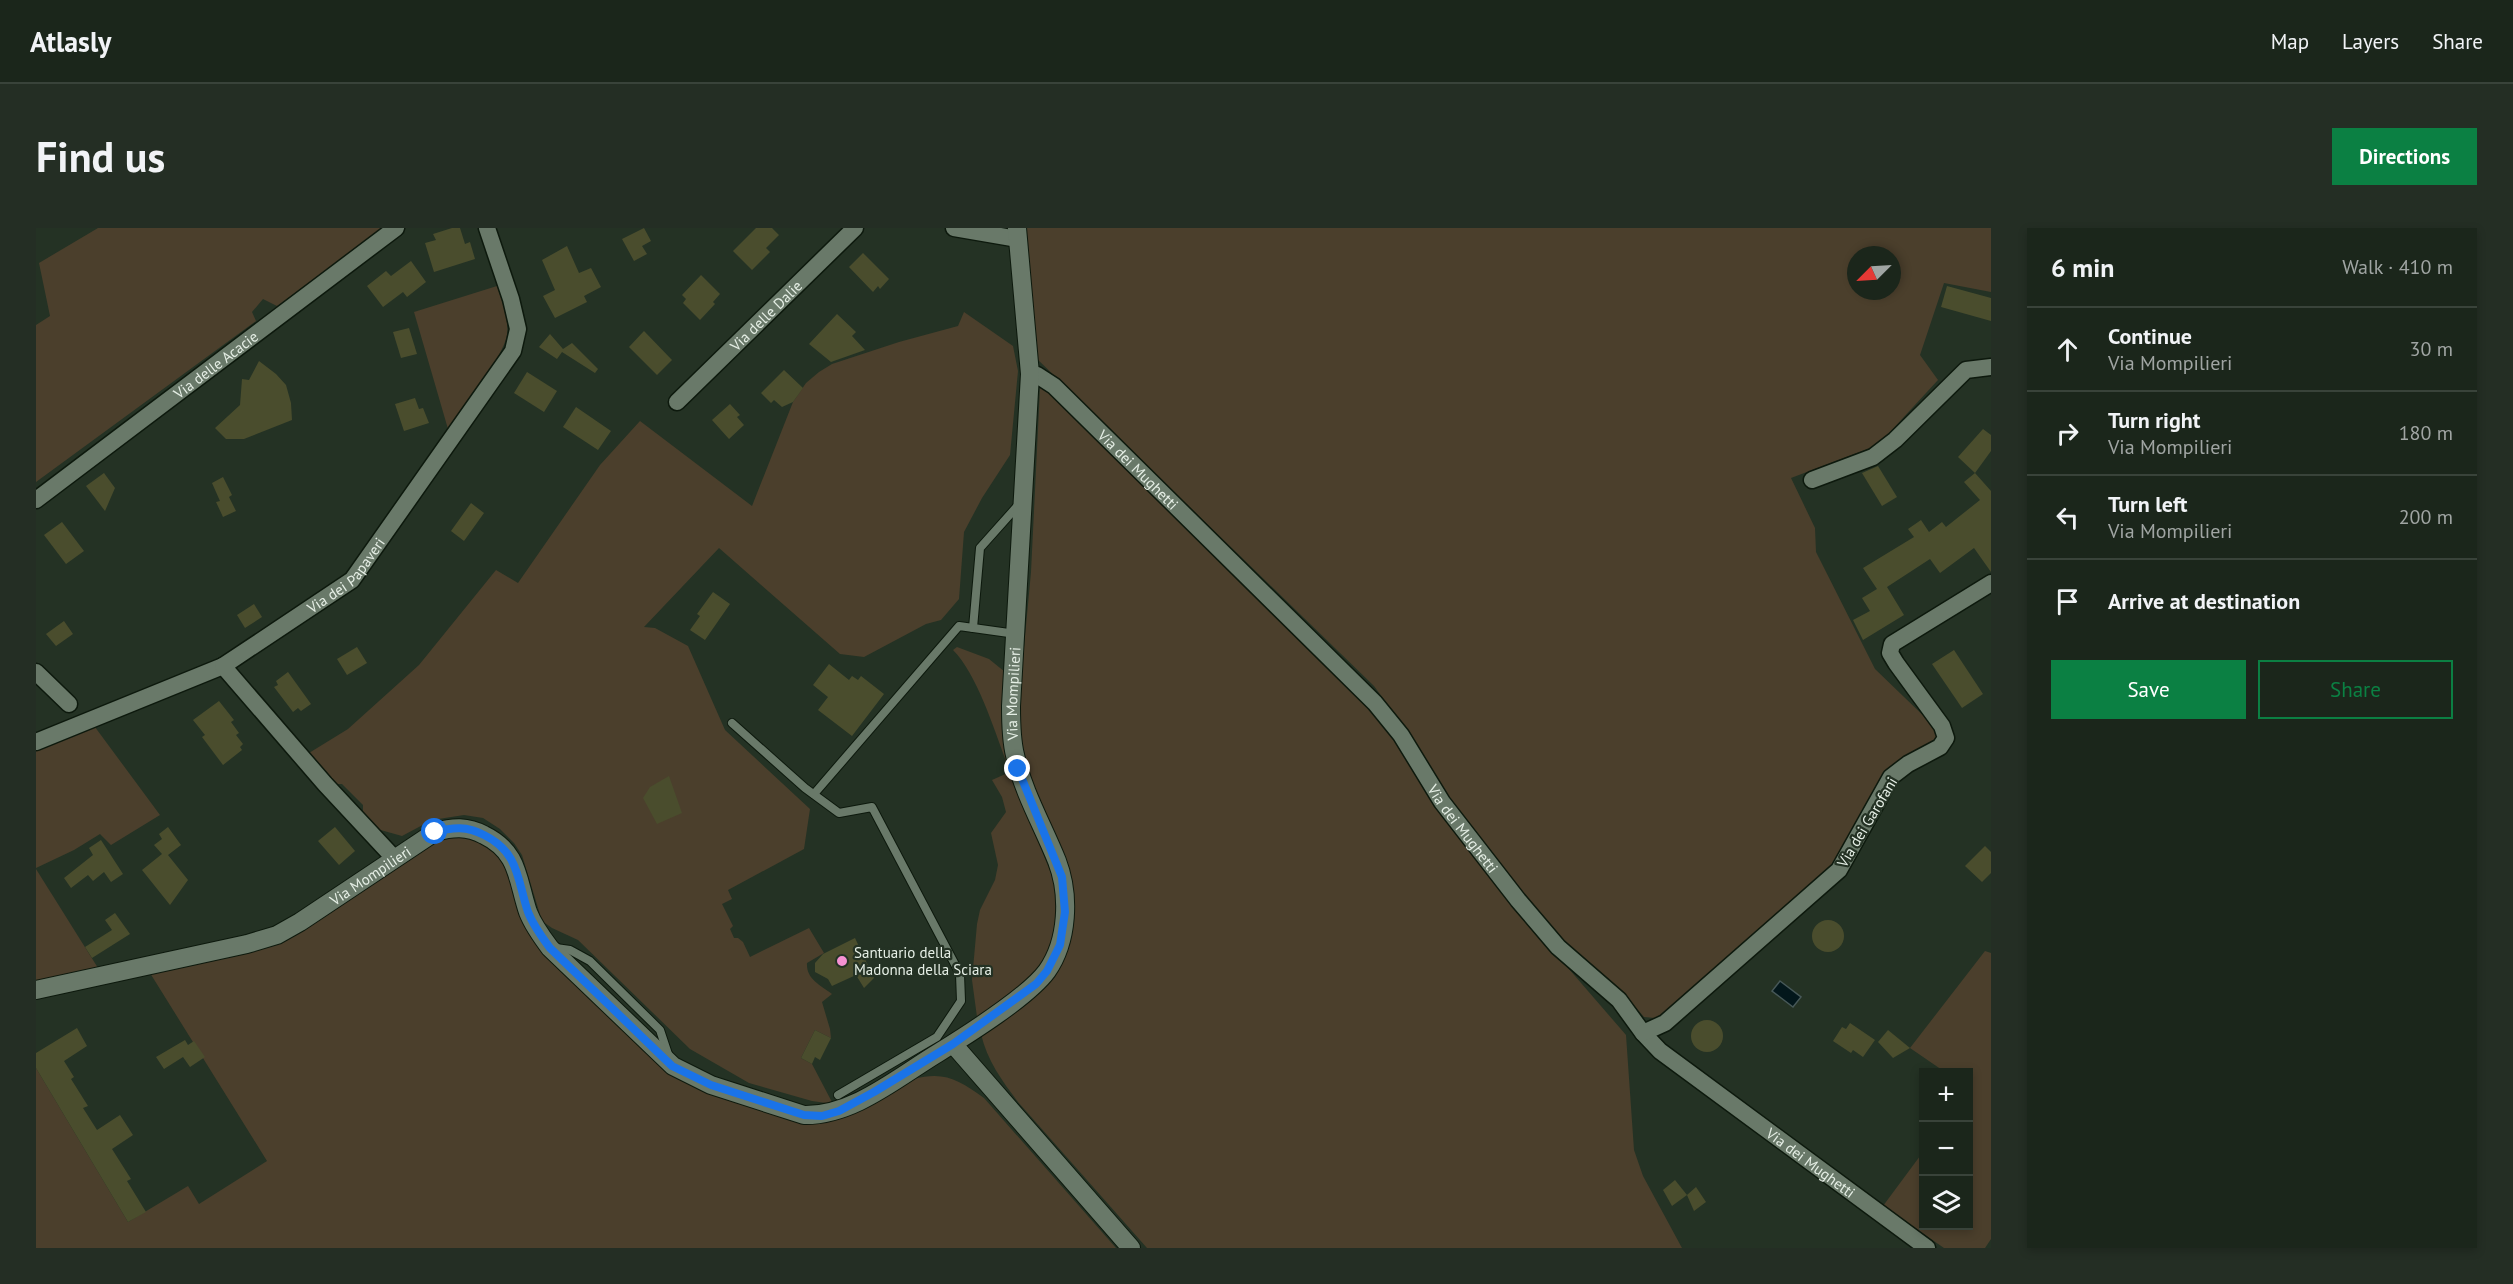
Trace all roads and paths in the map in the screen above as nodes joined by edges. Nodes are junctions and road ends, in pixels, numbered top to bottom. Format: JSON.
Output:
{"nodes":[{"id":1,"x":396,"y":228,"type":"edge"},
{"id":2,"x":487,"y":228,"type":"edge"},
{"id":3,"x":855,"y":228,"type":"edge"},
{"id":4,"x":954,"y":228,"type":"edge"},
{"id":5,"x":1017,"y":233,"type":"edge"},
{"id":6,"x":1991,"y":368,"type":"edge"},
{"id":7,"x":1030,"y":374,"type":"junction"},
{"id":8,"x":677,"y":402,"type":"dead end"},
{"id":9,"x":1812,"y":480,"type":"dead end"},
{"id":10,"x":36,"y":500,"type":"edge"},
{"id":11,"x":1023,"y":500,"type":"junction"},
{"id":12,"x":1991,"y":582,"type":"edge"},
{"id":13,"x":973,"y":628,"type":"junction"},
{"id":14,"x":1016,"y":634,"type":"junction"},
{"id":15,"x":223,"y":666,"type":"junction"},
{"id":16,"x":36,"y":672,"type":"edge"},
{"id":17,"x":69,"y":704,"type":"dead end"},
{"id":18,"x":732,"y":723,"type":"dead end"},
{"id":19,"x":36,"y":742,"type":"edge"},
{"id":20,"x":814,"y":794,"type":"junction"},
{"id":21,"x":393,"y":858,"type":"junction"},
{"id":22,"x":36,"y":990,"type":"edge"},
{"id":23,"x":1643,"y":1033,"type":"junction"},
{"id":24,"x":953,"y":1044,"type":"junction"},
{"id":25,"x":838,"y":1095,"type":"dead end"},
{"id":26,"x":1131,"y":1248,"type":"edge"},
{"id":27,"x":1927,"y":1248,"type":"edge"}],
"edges":[{"from":1,"to":10,"type":"street","name":"Via delle Acacie"},
{"from":2,"to":15,"type":"street","name":"Via dei Papaveri"},
{"from":3,"to":8,"type":"street","name":"Via delle Dalie"},
{"from":4,"to":5,"type":"street"},
{"from":5,"to":7,"type":"street","name":"Via Mompilieri"},
{"from":6,"to":9,"type":"street"},
{"from":7,"to":11,"type":"street","name":"Via Mompilieri"},
{"from":7,"to":23,"type":"street","name":"Via dei Mughetti"},
{"from":11,"to":13,"type":"lane"},
{"from":11,"to":14,"type":"street","name":"Via Mompilieri"},
{"from":12,"to":23,"type":"street","name":"Via dei Garofani"},
{"from":13,"to":14,"type":"lane"},
{"from":13,"to":20,"type":"lane"},
{"from":14,"to":24,"type":"street","name":"Via Mompilieri"},
{"from":15,"to":19,"type":"street","name":"Via dei Papaveri"},
{"from":15,"to":21,"type":"street"},
{"from":16,"to":17,"type":"street"},
{"from":18,"to":20,"type":"lane"},
{"from":20,"to":25,"type":"lane"},
{"from":21,"to":22,"type":"street","name":"Via Mompilieri"},
{"from":21,"to":24,"type":"street","name":"Via Mompilieri"},
{"from":23,"to":27,"type":"street","name":"Via dei Mughetti"},
{"from":24,"to":26,"type":"street"}]}
